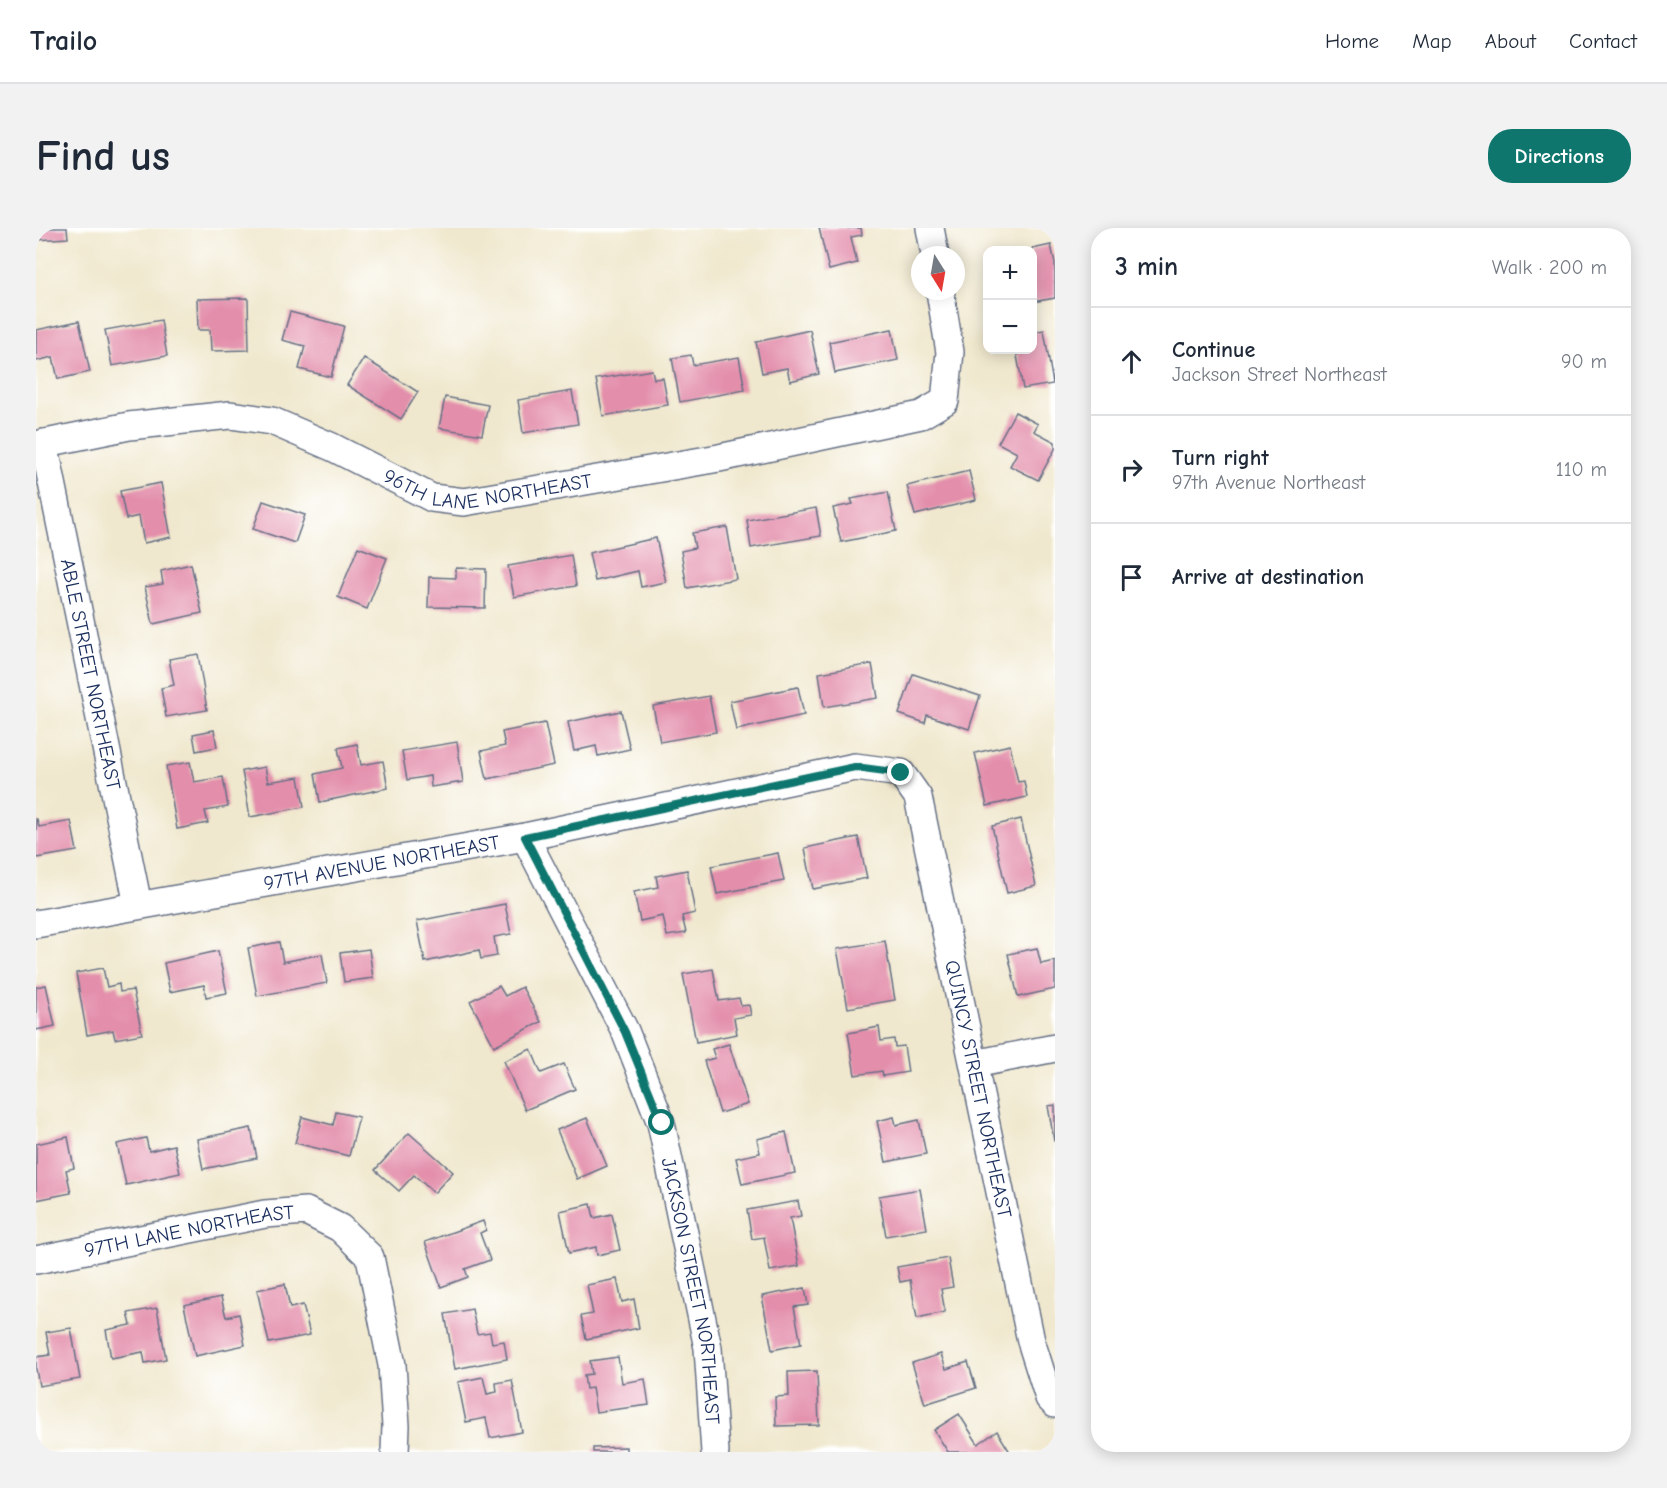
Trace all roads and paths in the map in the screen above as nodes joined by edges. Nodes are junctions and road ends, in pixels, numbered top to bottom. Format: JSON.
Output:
{"nodes":[{"id":1,"x":930,"y":228,"type":"edge"},
{"id":2,"x":933,"y":246,"type":"edge"},
{"id":3,"x":941,"y":300,"type":"edge"},
{"id":4,"x":40,"y":444,"type":"edge"},
{"id":5,"x":901,"y":773,"type":"joint"},
{"id":6,"x":525,"y":837,"type":"junction"},
{"id":7,"x":138,"y":905,"type":"junction"},
{"id":8,"x":36,"y":924,"type":"edge"},
{"id":9,"x":1055,"y":1048,"type":"edge"},
{"id":10,"x":974,"y":1064,"type":"junction"},
{"id":11,"x":36,"y":1260,"type":"edge"},
{"id":12,"x":1055,"y":1404,"type":"edge"},
{"id":13,"x":395,"y":1452,"type":"edge"},
{"id":14,"x":716,"y":1452,"type":"edge"}],
"edges":[{"from":1,"to":2,"type":"street"},
{"from":3,"to":4,"type":"street","name":"96TH LANE NORTHEAST"},
{"from":4,"to":7,"type":"street","name":"ABLE STREET NORTHEAST"},
{"from":5,"to":6,"type":"street","name":"97TH AVENUE NORTHEAST"},
{"from":5,"to":10,"type":"street","name":"QUINCY STREET NORTHEAST"},
{"from":6,"to":7,"type":"street","name":"97TH AVENUE NORTHEAST"},
{"from":6,"to":14,"type":"street","name":"JACKSON STREET NORTHEAST"},
{"from":7,"to":8,"type":"street","name":"97TH AVENUE NORTHEAST"},
{"from":9,"to":10,"type":"street"},
{"from":10,"to":12,"type":"street","name":"QUINCY STREET NORTHEAST"},
{"from":11,"to":13,"type":"street","name":"97TH LANE NORTHEAST"}]}
